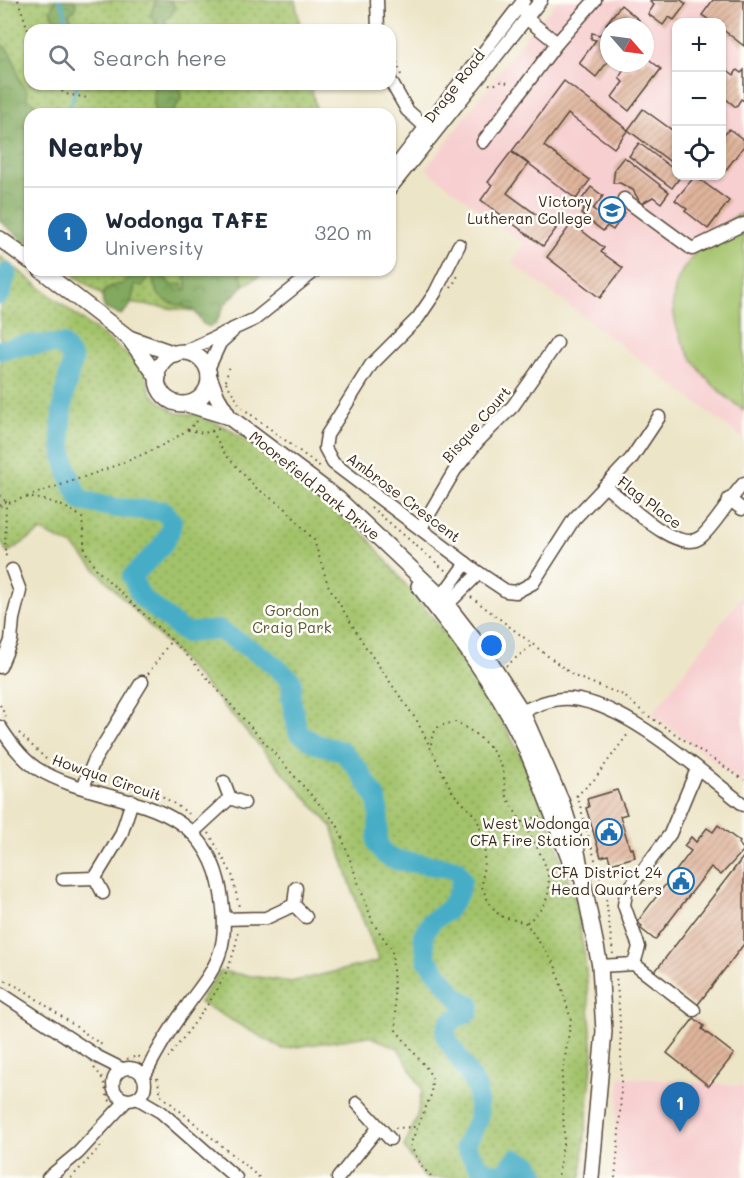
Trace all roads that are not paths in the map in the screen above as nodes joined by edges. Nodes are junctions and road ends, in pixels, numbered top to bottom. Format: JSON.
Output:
{"nodes":[{"id":1,"x":377,"y":0,"type":"edge"},
{"id":2,"x":524,"y":0,"type":"edge"},
{"id":3,"x":541,"y":0,"type":"edge"},
{"id":4,"x":595,"y":0,"type":"edge"},
{"id":5,"x":526,"y":18,"type":"junction"},
{"id":6,"x":378,"y":24,"type":"edge"},
{"id":7,"x":557,"y":43,"type":"junction"},
{"id":8,"x":396,"y":78,"type":"edge"},
{"id":9,"x":424,"y":127,"type":"junction"},
{"id":10,"x":435,"y":135,"type":"junction"},
{"id":11,"x":483,"y":142,"type":"dead end"},
{"id":12,"x":396,"y":165,"type":"edge"},
{"id":13,"x":396,"y":182,"type":"edge"},
{"id":14,"x":624,"y":199,"type":"dead end"},
{"id":15,"x":744,"y":224,"type":"edge"},
{"id":16,"x":0,"y":239,"type":"edge"},
{"id":17,"x":459,"y":245,"type":"dead end"},
{"id":18,"x":7,"y":248,"type":"edge"},
{"id":19,"x":24,"y":258,"type":"edge"},
{"id":20,"x":49,"y":276,"type":"edge"},
{"id":21,"x":309,"y":276,"type":"edge"},
{"id":22,"x":232,"y":331,"type":"junction"},
{"id":23,"x":129,"y":338,"type":"junction"},
{"id":24,"x":556,"y":343,"type":"dead end"},
{"id":25,"x":178,"y":353,"type":"junction"},
{"id":26,"x":208,"y":373,"type":"junction"},
{"id":27,"x":158,"y":378,"type":"junction"},
{"id":28,"x":187,"y":404,"type":"junction"},
{"id":29,"x":229,"y":417,"type":"junction"},
{"id":30,"x":659,"y":417,"type":"dead end"},
{"id":31,"x":744,"y":483,"type":"edge"},
{"id":32,"x":605,"y":486,"type":"junction"},
{"id":33,"x":729,"y":499,"type":"junction"},
{"id":34,"x":742,"y":509,"type":"dead end"},
{"id":35,"x":425,"y":531,"type":"junction"},
{"id":36,"x":466,"y":563,"type":"junction"},
{"id":37,"x":12,"y":570,"type":"road end"},
{"id":38,"x":479,"y":573,"type":"junction"},
{"id":39,"x":459,"y":585,"type":"junction"},
{"id":40,"x":441,"y":603,"type":"junction"},
{"id":41,"x":0,"y":667,"type":"edge"},
{"id":42,"x":142,"y":682,"type":"road end"},
{"id":43,"x":517,"y":715,"type":"junction"},
{"id":44,"x":6,"y":725,"type":"edge"},
{"id":45,"x":8,"y":738,"type":"edge"},
{"id":46,"x":697,"y":769,"type":"junction"},
{"id":47,"x":224,"y":782,"type":"dead end"},
{"id":48,"x":83,"y":787,"type":"junction"},
{"id":49,"x":230,"y":798,"type":"junction"},
{"id":50,"x":132,"y":801,"type":"junction"},
{"id":51,"x":244,"y":803,"type":"dead end"},
{"id":52,"x":744,"y":805,"type":"edge"},
{"id":53,"x":196,"y":829,"type":"junction"},
{"id":54,"x":94,"y":878,"type":"junction"},
{"id":55,"x":63,"y":879,"type":"dead end"},
{"id":56,"x":297,"y":888,"type":"dead end"},
{"id":57,"x":103,"y":893,"type":"dead end"},
{"id":58,"x":294,"y":905,"type":"junction"},
{"id":59,"x":306,"y":917,"type":"dead end"},
{"id":60,"x":224,"y":919,"type":"junction"},
{"id":61,"x":634,"y":964,"type":"junction"},
{"id":62,"x":600,"y":966,"type":"junction"},
{"id":63,"x":0,"y":993,"type":"edge"},
{"id":64,"x":694,"y":1010,"type":"dead end"},
{"id":65,"x":159,"y":1046,"type":"junction"},
{"id":66,"x":96,"y":1062,"type":"junction"},
{"id":67,"x":127,"y":1068,"type":"junction"},
{"id":68,"x":113,"y":1080,"type":"junction"},
{"id":69,"x":145,"y":1082,"type":"junction"},
{"id":70,"x":123,"y":1099,"type":"junction"},
{"id":71,"x":357,"y":1102,"type":"dead end"},
{"id":72,"x":161,"y":1112,"type":"junction"},
{"id":73,"x":48,"y":1178,"type":"edge"},
{"id":74,"x":237,"y":1178,"type":"edge"},
{"id":75,"x":338,"y":1178,"type":"edge"},
{"id":76,"x":591,"y":1178,"type":"edge"}],
"edges":[{"from":1,"to":6,"type":"street"},
{"from":2,"to":5,"type":"street"},
{"from":2,"to":9,"type":"street","name":"Drage Road"},
{"from":3,"to":5,"type":"street","name":"Drage Road"},
{"from":4,"to":7,"type":"street"},
{"from":5,"to":7,"type":"street"},
{"from":5,"to":10,"type":"street","name":"Drage Road"},
{"from":7,"to":11,"type":"street"},
{"from":8,"to":9,"type":"street"},
{"from":9,"to":10,"type":"street"},
{"from":9,"to":12,"type":"street","name":"Drage Road"},
{"from":10,"to":13,"type":"street","name":"Drage Road"},
{"from":14,"to":15,"type":"street"},
{"from":16,"to":18,"type":"main road"},
{"from":17,"to":35,"type":"street","name":"Ambrose Crescent"},
{"from":18,"to":19,"type":"main road"},
{"from":20,"to":23,"type":"main road"},
{"from":21,"to":22,"type":"street"},
{"from":22,"to":25,"type":"street"},
{"from":22,"to":26,"type":"street"},
{"from":23,"to":25,"type":"main road"},
{"from":23,"to":27,"type":"main road"},
{"from":24,"to":35,"type":"street","name":"Bisque Court"},
{"from":25,"to":26,"type":"main road"},
{"from":25,"to":27,"type":"main road"},
{"from":26,"to":28,"type":"main road"},
{"from":26,"to":29,"type":"main road"},
{"from":27,"to":28,"type":"main road"},
{"from":28,"to":29,"type":"main road"},
{"from":29,"to":40,"type":"main road","name":"Moorefield Park Drive"},
{"from":30,"to":32,"type":"street","name":"Ambrose Crescent"},
{"from":31,"to":33,"type":"street","name":"Flag Place"},
{"from":32,"to":33,"type":"street","name":"Flag Place"},
{"from":32,"to":38,"type":"street","name":"Ambrose Crescent"},
{"from":33,"to":34,"type":"street"},
{"from":35,"to":36,"type":"street","name":"Ambrose Crescent"},
{"from":36,"to":38,"type":"street","name":"Ambrose Crescent"},
{"from":36,"to":39,"type":"street","name":"Ambrose Crescent"},
{"from":37,"to":41,"type":"street"},
{"from":38,"to":39,"type":"street","name":"Ambrose Crescent"},
{"from":39,"to":40,"type":"street","name":"Ambrose Crescent"},
{"from":40,"to":43,"type":"main road","name":"Moorefield Park Drive"},
{"from":40,"to":43,"type":"main road","name":"Moorefield Park Drive"},
{"from":42,"to":48,"type":"street"},
{"from":43,"to":46,"type":"street"},
{"from":43,"to":62,"type":"main road","name":"Moorefield Park Drive"},
{"from":44,"to":45,"type":"street","name":"Howqua Circuit"},
{"from":45,"to":48,"type":"street","name":"Howqua Circuit"},
{"from":46,"to":52,"type":"street"},
{"from":46,"to":61,"type":"street"},
{"from":47,"to":49,"type":"street"},
{"from":48,"to":50,"type":"street","name":"Howqua Circuit"},
{"from":49,"to":51,"type":"street"},
{"from":49,"to":53,"type":"street"},
{"from":50,"to":53,"type":"street","name":"Howqua Circuit"},
{"from":50,"to":54,"type":"street"},
{"from":53,"to":60,"type":"street","name":"Howqua Circuit"},
{"from":54,"to":55,"type":"street"},
{"from":54,"to":57,"type":"street"},
{"from":56,"to":58,"type":"street"},
{"from":58,"to":59,"type":"street"},
{"from":58,"to":60,"type":"street"},
{"from":60,"to":65,"type":"street","name":"Howqua Circuit"},
{"from":61,"to":62,"type":"street"},
{"from":61,"to":64,"type":"street"},
{"from":62,"to":76,"type":"main road","name":"Moorefield Park Drive"},
{"from":63,"to":66,"type":"street"},
{"from":65,"to":67,"type":"street","name":"Howqua Circuit"},
{"from":65,"to":69,"type":"street","name":"Howqua Circuit"},
{"from":66,"to":67,"type":"street"},
{"from":66,"to":68,"type":"street"},
{"from":67,"to":68,"type":"street","name":"Howqua Circuit"},
{"from":67,"to":69,"type":"street"},
{"from":68,"to":70,"type":"street"},
{"from":69,"to":70,"type":"street","name":"Howqua Circuit"},
{"from":69,"to":72,"type":"street"},
{"from":70,"to":72,"type":"street"},
{"from":70,"to":73,"type":"street","name":"Howqua Circuit"},
{"from":71,"to":75,"type":"street"},
{"from":72,"to":74,"type":"street"}]}
